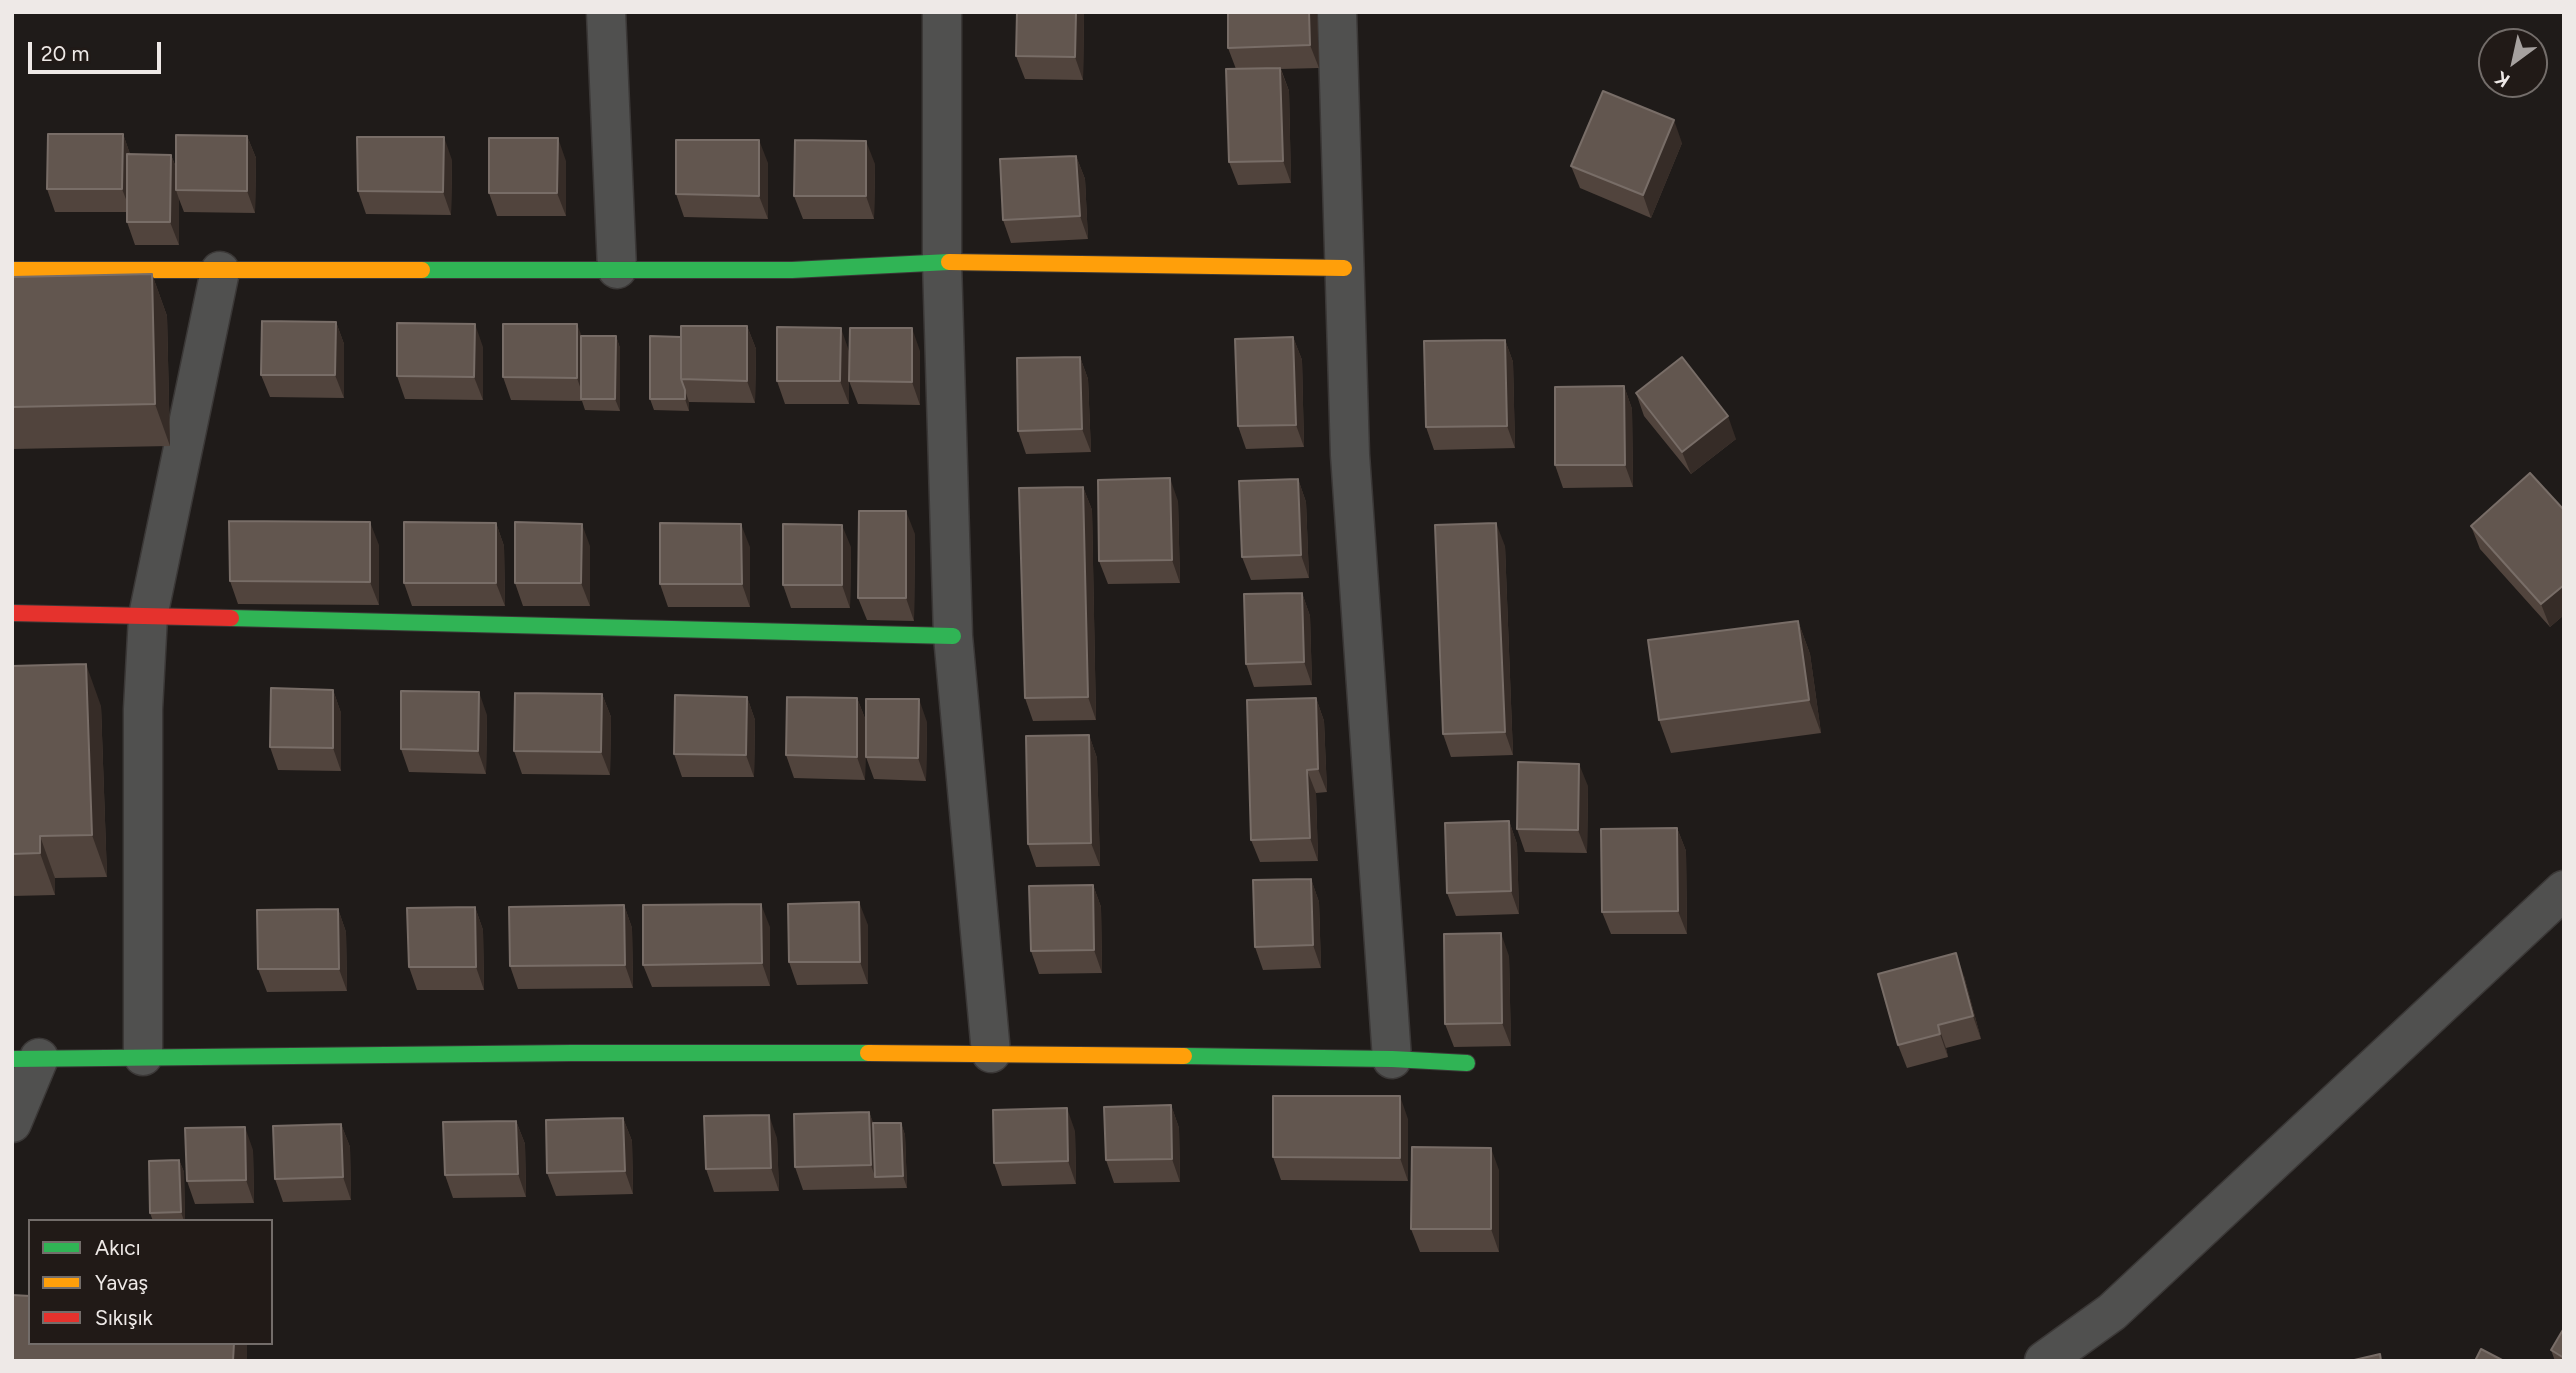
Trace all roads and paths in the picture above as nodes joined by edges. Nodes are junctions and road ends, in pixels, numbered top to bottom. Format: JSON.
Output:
{"nodes":[{"id":1,"x":606,"y":12,"type":"edge"},
{"id":2,"x":942,"y":12,"type":"edge"},
{"id":3,"x":1337,"y":12,"type":"edge"},
{"id":4,"x":942,"y":262,"type":"junction"},
{"id":5,"x":1344,"y":268,"type":"junction"},
{"id":6,"x":617,"y":269,"type":"junction"},
{"id":7,"x":12,"y":270,"type":"edge"},
{"id":8,"x":220,"y":271,"type":"junction"},
{"id":9,"x":12,"y":613,"type":"edge"},
{"id":10,"x":149,"y":616,"type":"junction"},
{"id":11,"x":953,"y":636,"type":"junction"},
{"id":12,"x":2564,"y":890,"type":"edge"},
{"id":13,"x":991,"y":1053,"type":"junction"},
{"id":14,"x":143,"y":1056,"type":"junction"},
{"id":15,"x":25,"y":1058,"type":"edge"},
{"id":16,"x":1392,"y":1059,"type":"junction"},
{"id":17,"x":1467,"y":1063,"type":"dead end"},
{"id":18,"x":12,"y":1123,"type":"edge"},
{"id":19,"x":2045,"y":1361,"type":"edge"}],
"edges":[{"from":1,"to":6,"type":"street"},
{"from":2,"to":4,"type":"street"},
{"from":3,"to":5,"type":"street"},
{"from":4,"to":5,"type":"street"},
{"from":4,"to":6,"type":"street"},
{"from":4,"to":11,"type":"street"},
{"from":5,"to":16,"type":"street"},
{"from":6,"to":8,"type":"street"},
{"from":7,"to":8,"type":"street"},
{"from":8,"to":10,"type":"street"},
{"from":9,"to":10,"type":"street"},
{"from":10,"to":11,"type":"street"},
{"from":10,"to":14,"type":"street"},
{"from":11,"to":13,"type":"street"},
{"from":12,"to":19,"type":"street"},
{"from":13,"to":14,"type":"street"},
{"from":13,"to":16,"type":"street"},
{"from":14,"to":15,"type":"street"},
{"from":15,"to":18,"type":"street"},
{"from":16,"to":17,"type":"street"}]}
